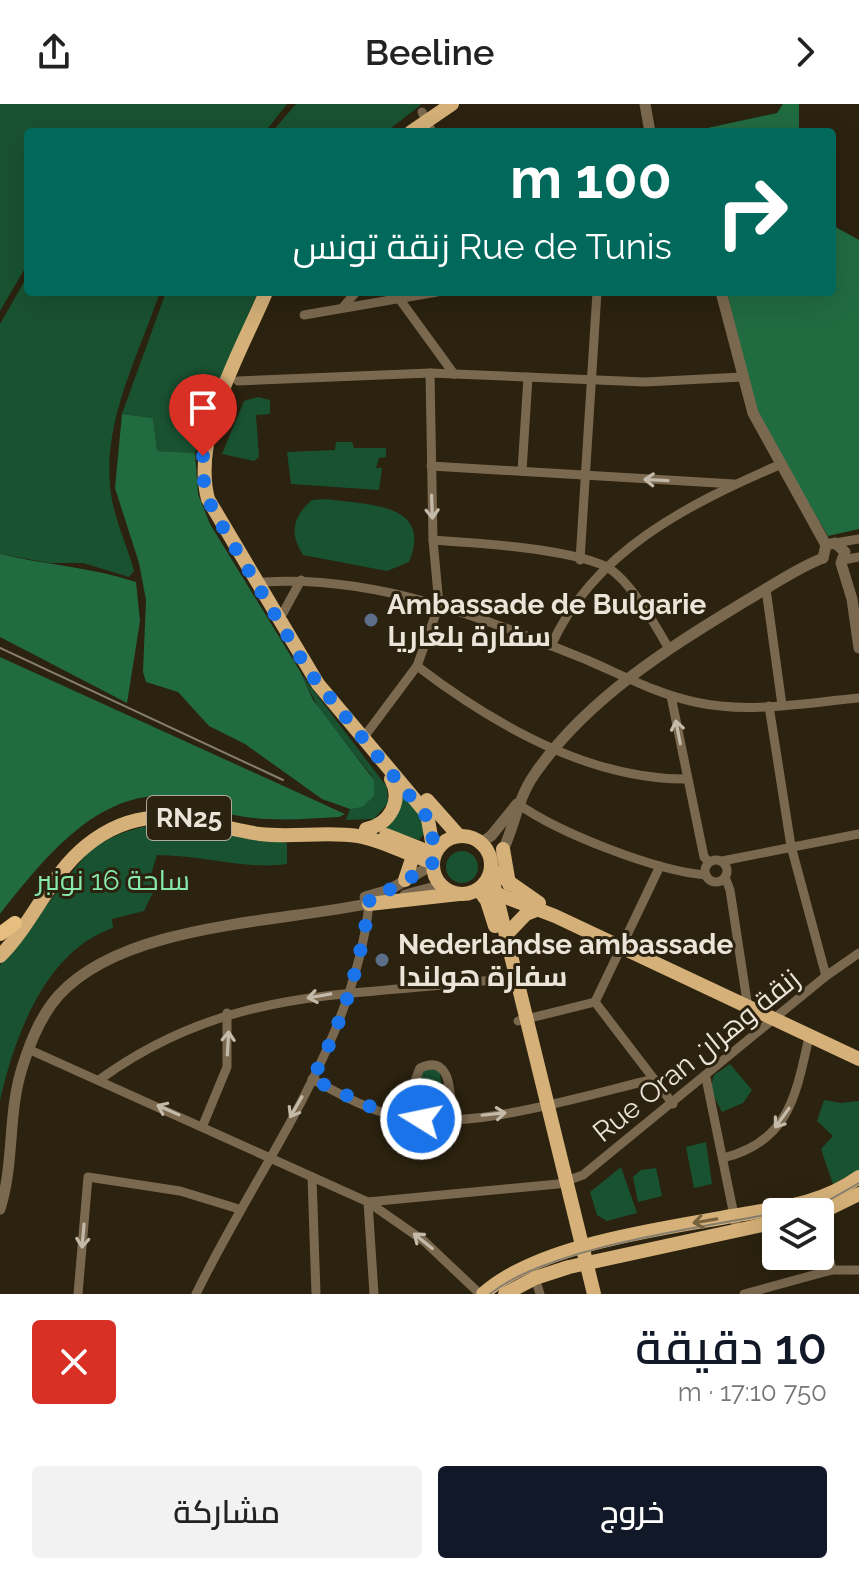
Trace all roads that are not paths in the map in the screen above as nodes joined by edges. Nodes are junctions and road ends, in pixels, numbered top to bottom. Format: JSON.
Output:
{"nodes":[{"id":1,"x":452,"y":104,"type":"edge"},
{"id":2,"x":645,"y":104,"type":"edge"},
{"id":3,"x":429,"y":117,"type":"edge"},
{"id":4,"x":407,"y":128,"type":"edge"},
{"id":5,"x":649,"y":128,"type":"edge"},
{"id":6,"x":264,"y":296,"type":"edge"},
{"id":7,"x":273,"y":296,"type":"edge"},
{"id":8,"x":353,"y":296,"type":"edge"},
{"id":9,"x":406,"y":296,"type":"edge"},
{"id":10,"x":597,"y":296,"type":"edge"},
{"id":11,"x":722,"y":296,"type":"edge"},
{"id":12,"x":398,"y":297,"type":"junction"},
{"id":13,"x":344,"y":306,"type":"junction"},
{"id":14,"x":304,"y":315,"type":"dead end"},
{"id":15,"x":430,"y":373,"type":"junction"},
{"id":16,"x":454,"y":374,"type":"junction"},
{"id":17,"x":528,"y":377,"type":"junction"},
{"id":18,"x":742,"y":377,"type":"junction"},
{"id":19,"x":593,"y":379,"type":"junction"},
{"id":20,"x":238,"y":381,"type":"junction"},
{"id":21,"x":779,"y":465,"type":"junction"},
{"id":22,"x":431,"y":466,"type":"junction"},
{"id":23,"x":522,"y":471,"type":"junction"},
{"id":24,"x":587,"y":476,"type":"junction"},
{"id":25,"x":697,"y":482,"type":"junction"},
{"id":26,"x":734,"y":484,"type":"junction"},
{"id":27,"x":702,"y":502,"type":"junction"},
{"id":28,"x":859,"y":539,"type":"edge"},
{"id":29,"x":433,"y":540,"type":"junction"},
{"id":30,"x":831,"y":544,"type":"junction"},
{"id":31,"x":859,"y":557,"type":"edge"},
{"id":32,"x":823,"y":558,"type":"junction"},
{"id":33,"x":580,"y":560,"type":"junction"},
{"id":34,"x":842,"y":562,"type":"junction"},
{"id":35,"x":607,"y":567,"type":"junction"},
{"id":36,"x":301,"y":580,"type":"junction"},
{"id":37,"x":264,"y":582,"type":"junction"},
{"id":38,"x":766,"y":589,"type":"junction"},
{"id":39,"x":439,"y":605,"type":"junction"},
{"id":40,"x":283,"y":613,"type":"junction"},
{"id":41,"x":551,"y":646,"type":"junction"},
{"id":42,"x":859,"y":648,"type":"edge"},
{"id":43,"x":669,"y":649,"type":"junction"},
{"id":44,"x":417,"y":666,"type":"junction"},
{"id":45,"x":629,"y":678,"type":"junction"},
{"id":46,"x":671,"y":696,"type":"junction"},
{"id":47,"x":859,"y":698,"type":"edge"},
{"id":48,"x":782,"y":705,"type":"junction"},
{"id":49,"x":769,"y":706,"type":"junction"},
{"id":50,"x":367,"y":733,"type":"junction"},
{"id":51,"x":554,"y":749,"type":"junction"},
{"id":52,"x":384,"y":765,"type":"junction"},
{"id":53,"x":687,"y":779,"type":"junction"},
{"id":54,"x":518,"y":804,"type":"junction"},
{"id":55,"x":366,"y":829,"type":"junction"},
{"id":56,"x":859,"y":834,"type":"edge"},
{"id":57,"x":459,"y":836,"type":"junction"},
{"id":58,"x":479,"y":844,"type":"junction"},
{"id":59,"x":791,"y":846,"type":"junction"},
{"id":60,"x":503,"y":849,"type":"junction"},
{"id":61,"x":413,"y":856,"type":"junction"},
{"id":62,"x":433,"y":858,"type":"junction"},
{"id":63,"x":722,"y":861,"type":"junction"},
{"id":64,"x":709,"y":862,"type":"junction"},
{"id":65,"x":660,"y":866,"type":"junction"},
{"id":66,"x":492,"y":871,"type":"junction"},
{"id":67,"x":706,"y":875,"type":"junction"},
{"id":68,"x":725,"y":877,"type":"junction"},
{"id":69,"x":405,"y":880,"type":"junction"},
{"id":70,"x":443,"y":885,"type":"junction"},
{"id":71,"x":504,"y":890,"type":"junction"},
{"id":72,"x":475,"y":891,"type":"junction"},
{"id":73,"x":369,"y":900,"type":"junction"},
{"id":74,"x":536,"y":910,"type":"junction"},
{"id":75,"x":555,"y":916,"type":"junction"},
{"id":76,"x":15,"y":923,"type":"junction"},
{"id":77,"x":0,"y":934,"type":"edge"},
{"id":78,"x":506,"y":935,"type":"junction"},
{"id":79,"x":0,"y":941,"type":"edge"},
{"id":80,"x":622,"y":947,"type":"junction"},
{"id":81,"x":859,"y":953,"type":"edge"},
{"id":82,"x":0,"y":956,"type":"edge"},
{"id":83,"x":826,"y":976,"type":"junction"},
{"id":84,"x":512,"y":977,"type":"junction"},
{"id":85,"x":351,"y":991,"type":"junction"},
{"id":86,"x":595,"y":1002,"type":"junction"},
{"id":87,"x":748,"y":1008,"type":"junction"},
{"id":88,"x":227,"y":1013,"type":"junction"},
{"id":89,"x":522,"y":1020,"type":"junction"},
{"id":90,"x":773,"y":1020,"type":"junction"},
{"id":91,"x":809,"y":1037,"type":"junction"},
{"id":92,"x":28,"y":1049,"type":"junction"},
{"id":93,"x":859,"y":1059,"type":"edge"},
{"id":94,"x":706,"y":1078,"type":"junction"},
{"id":95,"x":312,"y":1079,"type":"junction"},
{"id":96,"x":654,"y":1079,"type":"junction"},
{"id":97,"x":99,"y":1080,"type":"junction"},
{"id":98,"x":673,"y":1104,"type":"junction"},
{"id":99,"x":543,"y":1107,"type":"junction"},
{"id":100,"x":452,"y":1118,"type":"junction"},
{"id":101,"x":421,"y":1119,"type":"junction"},
{"id":102,"x":203,"y":1125,"type":"junction"},
{"id":103,"x":269,"y":1155,"type":"junction"},
{"id":104,"x":723,"y":1158,"type":"junction"},
{"id":105,"x":312,"y":1177,"type":"junction"},
{"id":106,"x":859,"y":1177,"type":"edge"},
{"id":107,"x":562,"y":1183,"type":"junction"},
{"id":108,"x":0,"y":1185,"type":"edge"},
{"id":109,"x":859,"y":1194,"type":"edge"},
{"id":110,"x":368,"y":1202,"type":"junction"},
{"id":111,"x":834,"y":1207,"type":"edge"},
{"id":112,"x":0,"y":1209,"type":"edge"},
{"id":113,"x":239,"y":1209,"type":"junction"},
{"id":114,"x":762,"y":1222,"type":"edge"},
{"id":115,"x":736,"y":1223,"type":"junction"},
{"id":116,"x":578,"y":1249,"type":"junction"},
{"id":117,"x":582,"y":1264,"type":"junction"},
{"id":118,"x":832,"y":1270,"type":"edge"},
{"id":119,"x":834,"y":1270,"type":"edge"},
{"id":120,"x":859,"y":1270,"type":"edge"},
{"id":121,"x":535,"y":1278,"type":"junction"},
{"id":122,"x":78,"y":1294,"type":"edge"},
{"id":123,"x":196,"y":1294,"type":"edge"},
{"id":124,"x":316,"y":1294,"type":"edge"},
{"id":125,"x":374,"y":1294,"type":"edge"},
{"id":126,"x":482,"y":1294,"type":"edge"},
{"id":127,"x":505,"y":1294,"type":"edge"},
{"id":128,"x":540,"y":1294,"type":"edge"},
{"id":129,"x":586,"y":1294,"type":"edge"},
{"id":130,"x":594,"y":1294,"type":"edge"},
{"id":131,"x":744,"y":1294,"type":"edge"}],
"edges":[{"from":1,"to":3,"type":"main road"},
{"from":2,"to":5,"type":"street"},
{"from":3,"to":4,"type":"main road"},
{"from":6,"to":52,"type":"main road"},
{"from":7,"to":20,"type":"main road"},
{"from":8,"to":13,"type":"street"},
{"from":9,"to":12,"type":"street"},
{"from":10,"to":19,"type":"street"},
{"from":11,"to":18,"type":"street"},
{"from":12,"to":13,"type":"street"},
{"from":12,"to":16,"type":"street"},
{"from":13,"to":14,"type":"street"},
{"from":15,"to":16,"type":"street"},
{"from":15,"to":20,"type":"street"},
{"from":15,"to":22,"type":"street"},
{"from":16,"to":17,"type":"street"},
{"from":17,"to":19,"type":"street"},
{"from":17,"to":23,"type":"street"},
{"from":18,"to":19,"type":"street"},
{"from":18,"to":21,"type":"street"},
{"from":19,"to":24,"type":"street"},
{"from":20,"to":37,"type":"main road"},
{"from":21,"to":26,"type":"street"},
{"from":21,"to":30,"type":"street"},
{"from":22,"to":23,"type":"street"},
{"from":22,"to":29,"type":"street","one_way":true},
{"from":23,"to":24,"type":"street"},
{"from":25,"to":24,"type":"street","one_way":true},
{"from":24,"to":33,"type":"street"},
{"from":25,"to":26,"type":"street"},
{"from":25,"to":27,"type":"street"},
{"from":26,"to":27,"type":"street"},
{"from":27,"to":35,"type":"street"},
{"from":28,"to":30,"type":"street"},
{"from":29,"to":33,"type":"street"},
{"from":29,"to":39,"type":"street"},
{"from":30,"to":32,"type":"street"},
{"from":30,"to":34,"type":"street"},
{"from":31,"to":34,"type":"street"},
{"from":32,"to":34,"type":"street"},
{"from":32,"to":38,"type":"street"},
{"from":33,"to":35,"type":"street"},
{"from":34,"to":42,"type":"street"},
{"from":35,"to":41,"type":"street"},
{"from":35,"to":43,"type":"street"},
{"from":36,"to":37,"type":"street"},
{"from":36,"to":39,"type":"street"},
{"from":36,"to":40,"type":"street"},
{"from":37,"to":40,"type":"main road"},
{"from":38,"to":43,"type":"street"},
{"from":38,"to":48,"type":"street"},
{"from":39,"to":41,"type":"street"},
{"from":39,"to":44,"type":"street"},
{"from":40,"to":50,"type":"main road"},
{"from":41,"to":45,"type":"street"},
{"from":43,"to":45,"type":"street"},
{"from":44,"to":50,"type":"street"},
{"from":44,"to":51,"type":"street"},
{"from":45,"to":46,"type":"street"},
{"from":45,"to":51,"type":"street"},
{"from":46,"to":49,"type":"street"},
{"from":53,"to":46,"type":"street","one_way":true},
{"from":47,"to":48,"type":"street"},
{"from":48,"to":49,"type":"street"},
{"from":49,"to":59,"type":"street"},
{"from":50,"to":57,"type":"main road"},
{"from":51,"to":53,"type":"street"},
{"from":51,"to":54,"type":"street"},
{"from":52,"to":55,"type":"main road"},
{"from":52,"to":62,"type":"main road"},
{"from":53,"to":64,"type":"street"},
{"from":54,"to":58,"type":"street"},
{"from":54,"to":60,"type":"street"},
{"from":54,"to":65,"type":"street"},
{"from":55,"to":62,"type":"main road","number":"RN25"},
{"from":55,"to":76,"type":"main road","number":"RN25"},
{"from":56,"to":59,"type":"street"},
{"from":57,"to":58,"type":"main road"},
{"from":57,"to":62,"type":"main road"},
{"from":58,"to":66,"type":"main road"},
{"from":59,"to":63,"type":"street"},
{"from":59,"to":83,"type":"street"},
{"from":60,"to":66,"type":"street"},
{"from":60,"to":71,"type":"main road"},
{"from":61,"to":62,"type":"main road","number":"RN25"},
{"from":61,"to":69,"type":"main road"},
{"from":61,"to":82,"type":"main road","number":"RN25"},
{"from":62,"to":69,"type":"street"},
{"from":62,"to":70,"type":"main road"},
{"from":63,"to":64,"type":"street"},
{"from":63,"to":68,"type":"street"},
{"from":64,"to":67,"type":"street"},
{"from":65,"to":67,"type":"street"},
{"from":65,"to":80,"type":"street"},
{"from":66,"to":71,"type":"main road"},
{"from":66,"to":72,"type":"main road"},
{"from":67,"to":68,"type":"street"},
{"from":68,"to":87,"type":"street"},
{"from":69,"to":73,"type":"street"},
{"from":70,"to":72,"type":"main road"},
{"from":70,"to":73,"type":"street"},
{"from":71,"to":72,"type":"main road"},
{"from":71,"to":74,"type":"main road"},
{"from":71,"to":75,"type":"main road"},
{"from":71,"to":78,"type":"main road"},
{"from":72,"to":73,"type":"main road"},
{"from":72,"to":84,"type":"main road"},
{"from":73,"to":85,"type":"street"},
{"from":73,"to":92,"type":"street"},
{"from":73,"to":108,"type":"street"},
{"from":74,"to":75,"type":"main road"},
{"from":74,"to":78,"type":"main road"},
{"from":75,"to":80,"type":"main road"},
{"from":76,"to":77,"type":"highway"},
{"from":76,"to":79,"type":"main road","number":"RN25"},
{"from":78,"to":84,"type":"main road"},
{"from":80,"to":86,"type":"street"},
{"from":80,"to":87,"type":"main road"},
{"from":81,"to":83,"type":"street","name":"Rue Oran زنقة وهران"},
{"from":83,"to":90,"type":"street","name":"Rue Oran زنقة وهران"},
{"from":84,"to":85,"type":"street"},
{"from":84,"to":89,"type":"main road"},
{"from":85,"to":88,"type":"street","one_way":true},
{"from":85,"to":95,"type":"street"},
{"from":86,"to":89,"type":"street"},
{"from":86,"to":96,"type":"street"},
{"from":87,"to":90,"type":"main road"},
{"from":88,"to":97,"type":"street"},
{"from":102,"to":88,"type":"street","one_way":true},
{"from":89,"to":99,"type":"main road"},
{"from":90,"to":91,"type":"main road"},
{"from":90,"to":94,"type":"street","name":"Rue Oran زنقة وهران"},
{"from":91,"to":93,"type":"main road"},
{"from":91,"to":104,"type":"street","one_way":true},
{"from":92,"to":97,"type":"street"},
{"from":92,"to":112,"type":"street"},
{"from":94,"to":98,"type":"street","name":"Rue Oran زنقة وهران"},
{"from":94,"to":104,"type":"street"},
{"from":95,"to":101,"type":"street"},
{"from":95,"to":103,"type":"street","one_way":true},
{"from":96,"to":98,"type":"street"},
{"from":96,"to":99,"type":"street"},
{"from":102,"to":97,"type":"street","one_way":true},
{"from":98,"to":107,"type":"street","name":"Rue Oran زنقة وهران"},
{"from":100,"to":99,"type":"street","one_way":true},
{"from":99,"to":107,"type":"main road"},
{"from":100,"to":101,"type":"street"},
{"from":100,"to":101,"type":"street"},
{"from":102,"to":103,"type":"street"},
{"from":103,"to":105,"type":"street"},
{"from":103,"to":113,"type":"street"},
{"from":104,"to":115,"type":"street"},
{"from":105,"to":110,"type":"street"},
{"from":105,"to":124,"type":"street"},
{"from":106,"to":115,"type":"main road"},
{"from":107,"to":110,"type":"street"},
{"from":107,"to":116,"type":"main road"},
{"from":109,"to":111,"type":"main road"},
{"from":110,"to":125,"type":"street"},
{"from":126,"to":110,"type":"street","one_way":true},
{"from":113,"to":122,"type":"street","one_way":true},
{"from":113,"to":123,"type":"street"},
{"from":114,"to":115,"type":"main road"},
{"from":115,"to":116,"type":"main road","one_way":true},
{"from":115,"to":117,"type":"main road"},
{"from":116,"to":117,"type":"main road"},
{"from":116,"to":126,"type":"main road"},
{"from":117,"to":121,"type":"main road"},
{"from":117,"to":129,"type":"main road"},
{"from":117,"to":130,"type":"main road"},
{"from":118,"to":131,"type":"street"},
{"from":119,"to":120,"type":"street"},
{"from":121,"to":127,"type":"main road"},
{"from":121,"to":128,"type":"street"}]}
